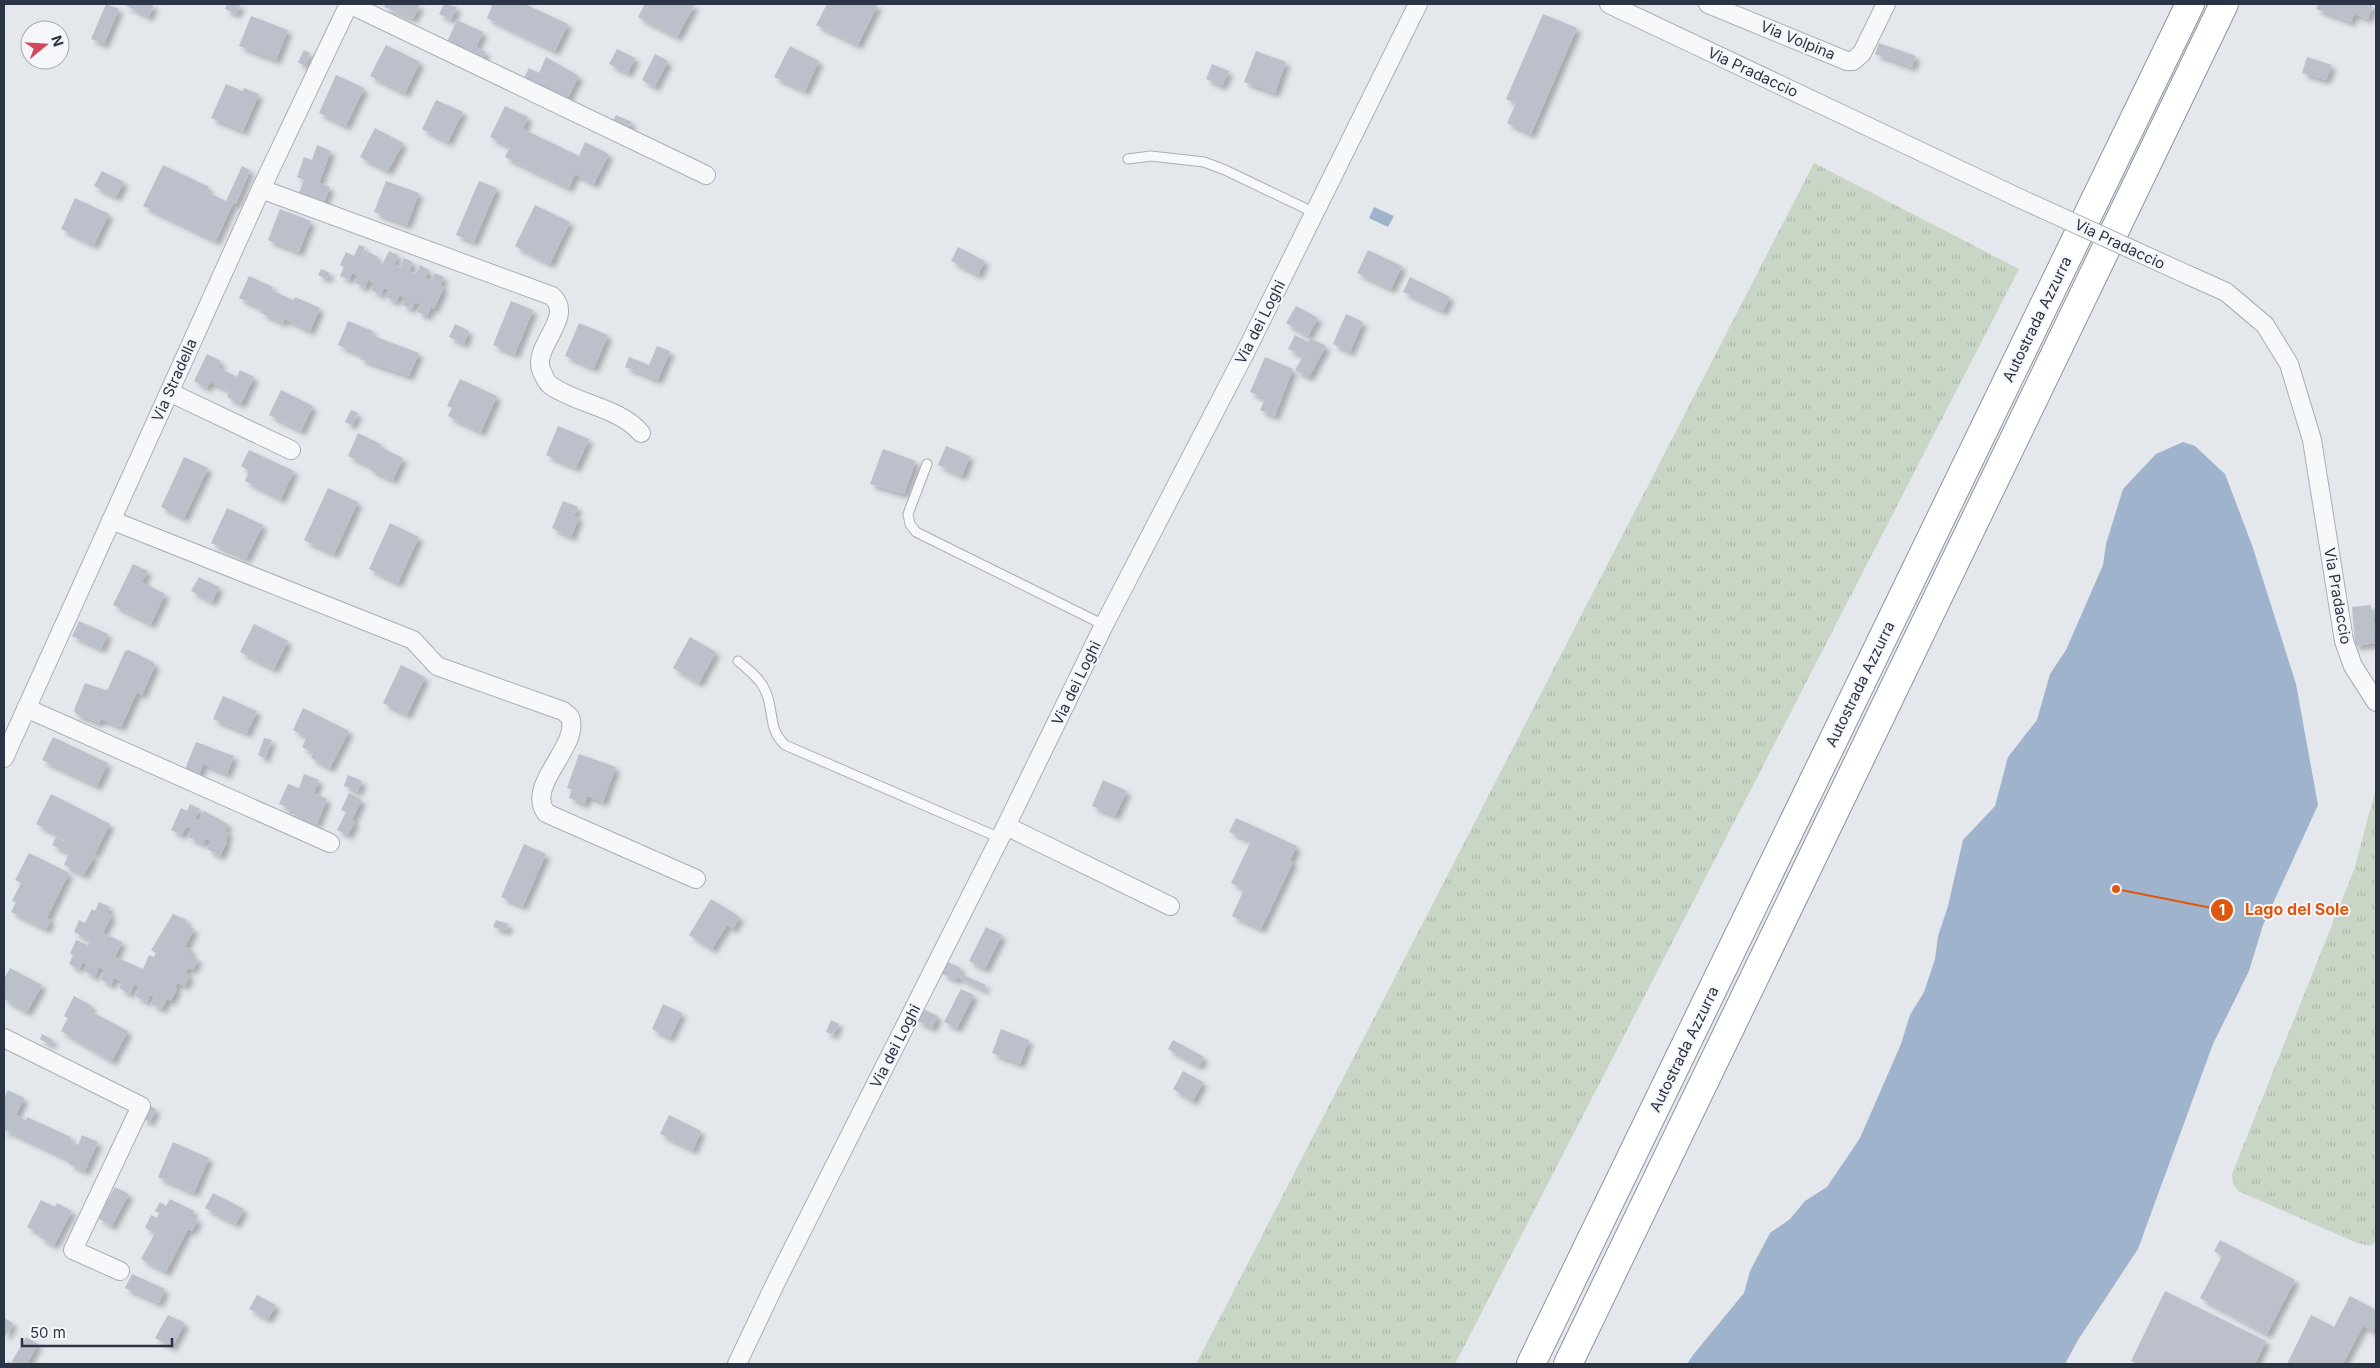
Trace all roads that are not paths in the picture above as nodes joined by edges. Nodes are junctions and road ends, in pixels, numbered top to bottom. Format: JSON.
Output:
{"nodes":[{"id":1,"x":349,"y":4,"type":"edge"},
{"id":2,"x":1609,"y":4,"type":"edge"},
{"id":3,"x":1708,"y":4,"type":"edge"},
{"id":4,"x":1886,"y":4,"type":"edge"},
{"id":5,"x":2190,"y":4,"type":"edge"},
{"id":6,"x":2224,"y":4,"type":"edge"},
{"id":7,"x":1416,"y":5,"type":"edge"},
{"id":8,"x":1128,"y":158,"type":"dead end"},
{"id":9,"x":706,"y":175,"type":"dead end"},
{"id":10,"x":261,"y":189,"type":"junction"},
{"id":11,"x":1315,"y":213,"type":"junction"},
{"id":12,"x":169,"y":392,"type":"junction"},
{"id":13,"x":641,"y":433,"type":"dead end"},
{"id":14,"x":291,"y":450,"type":"dead end"},
{"id":15,"x":927,"y":464,"type":"dead end"},
{"id":16,"x":111,"y":520,"type":"junction"},
{"id":17,"x":1104,"y":626,"type":"junction"},
{"id":18,"x":738,"y":661,"type":"dead end"},
{"id":19,"x":2376,"y":702,"type":"edge"},
{"id":20,"x":26,"y":708,"type":"junction"},
{"id":21,"x":4,"y":758,"type":"edge"},
{"id":22,"x":1003,"y":832,"type":"junction"},
{"id":23,"x":330,"y":843,"type":"dead end"},
{"id":24,"x":696,"y":879,"type":"dead end"},
{"id":25,"x":1170,"y":906,"type":"dead end"},
{"id":26,"x":4,"y":1038,"type":"edge"},
{"id":27,"x":120,"y":1271,"type":"dead end"},
{"id":28,"x":737,"y":1364,"type":"edge"},
{"id":29,"x":1531,"y":1364,"type":"edge"},
{"id":30,"x":1568,"y":1364,"type":"edge"}],
"edges":[{"from":1,"to":9,"type":"street"},
{"from":1,"to":10,"type":"street","name":"Via Stradella"},
{"from":2,"to":19,"type":"street","name":"Via Pradaccio","bridge":true},
{"from":3,"to":4,"type":"street","name":"Via Volpina"},
{"from":5,"to":29,"type":"highway","name":"Autostrada Azzurra"},
{"from":6,"to":30,"type":"highway","name":"Autostrada Azzurra"},
{"from":7,"to":11,"type":"street","name":"Via dei Loghi"},
{"from":8,"to":11,"type":"lane"},
{"from":10,"to":12,"type":"street","name":"Via Stradella"},
{"from":10,"to":13,"type":"street"},
{"from":11,"to":17,"type":"street","name":"Via dei Loghi"},
{"from":12,"to":14,"type":"street"},
{"from":12,"to":16,"type":"street","name":"Via Stradella"},
{"from":15,"to":17,"type":"lane"},
{"from":16,"to":20,"type":"street","name":"Via Stradella"},
{"from":16,"to":24,"type":"street"},
{"from":17,"to":22,"type":"street","name":"Via dei Loghi"},
{"from":18,"to":22,"type":"lane"},
{"from":20,"to":21,"type":"street","name":"Via Stradella"},
{"from":20,"to":23,"type":"street"},
{"from":22,"to":25,"type":"street"},
{"from":22,"to":28,"type":"street","name":"Via dei Loghi"},
{"from":26,"to":27,"type":"street"}]}
